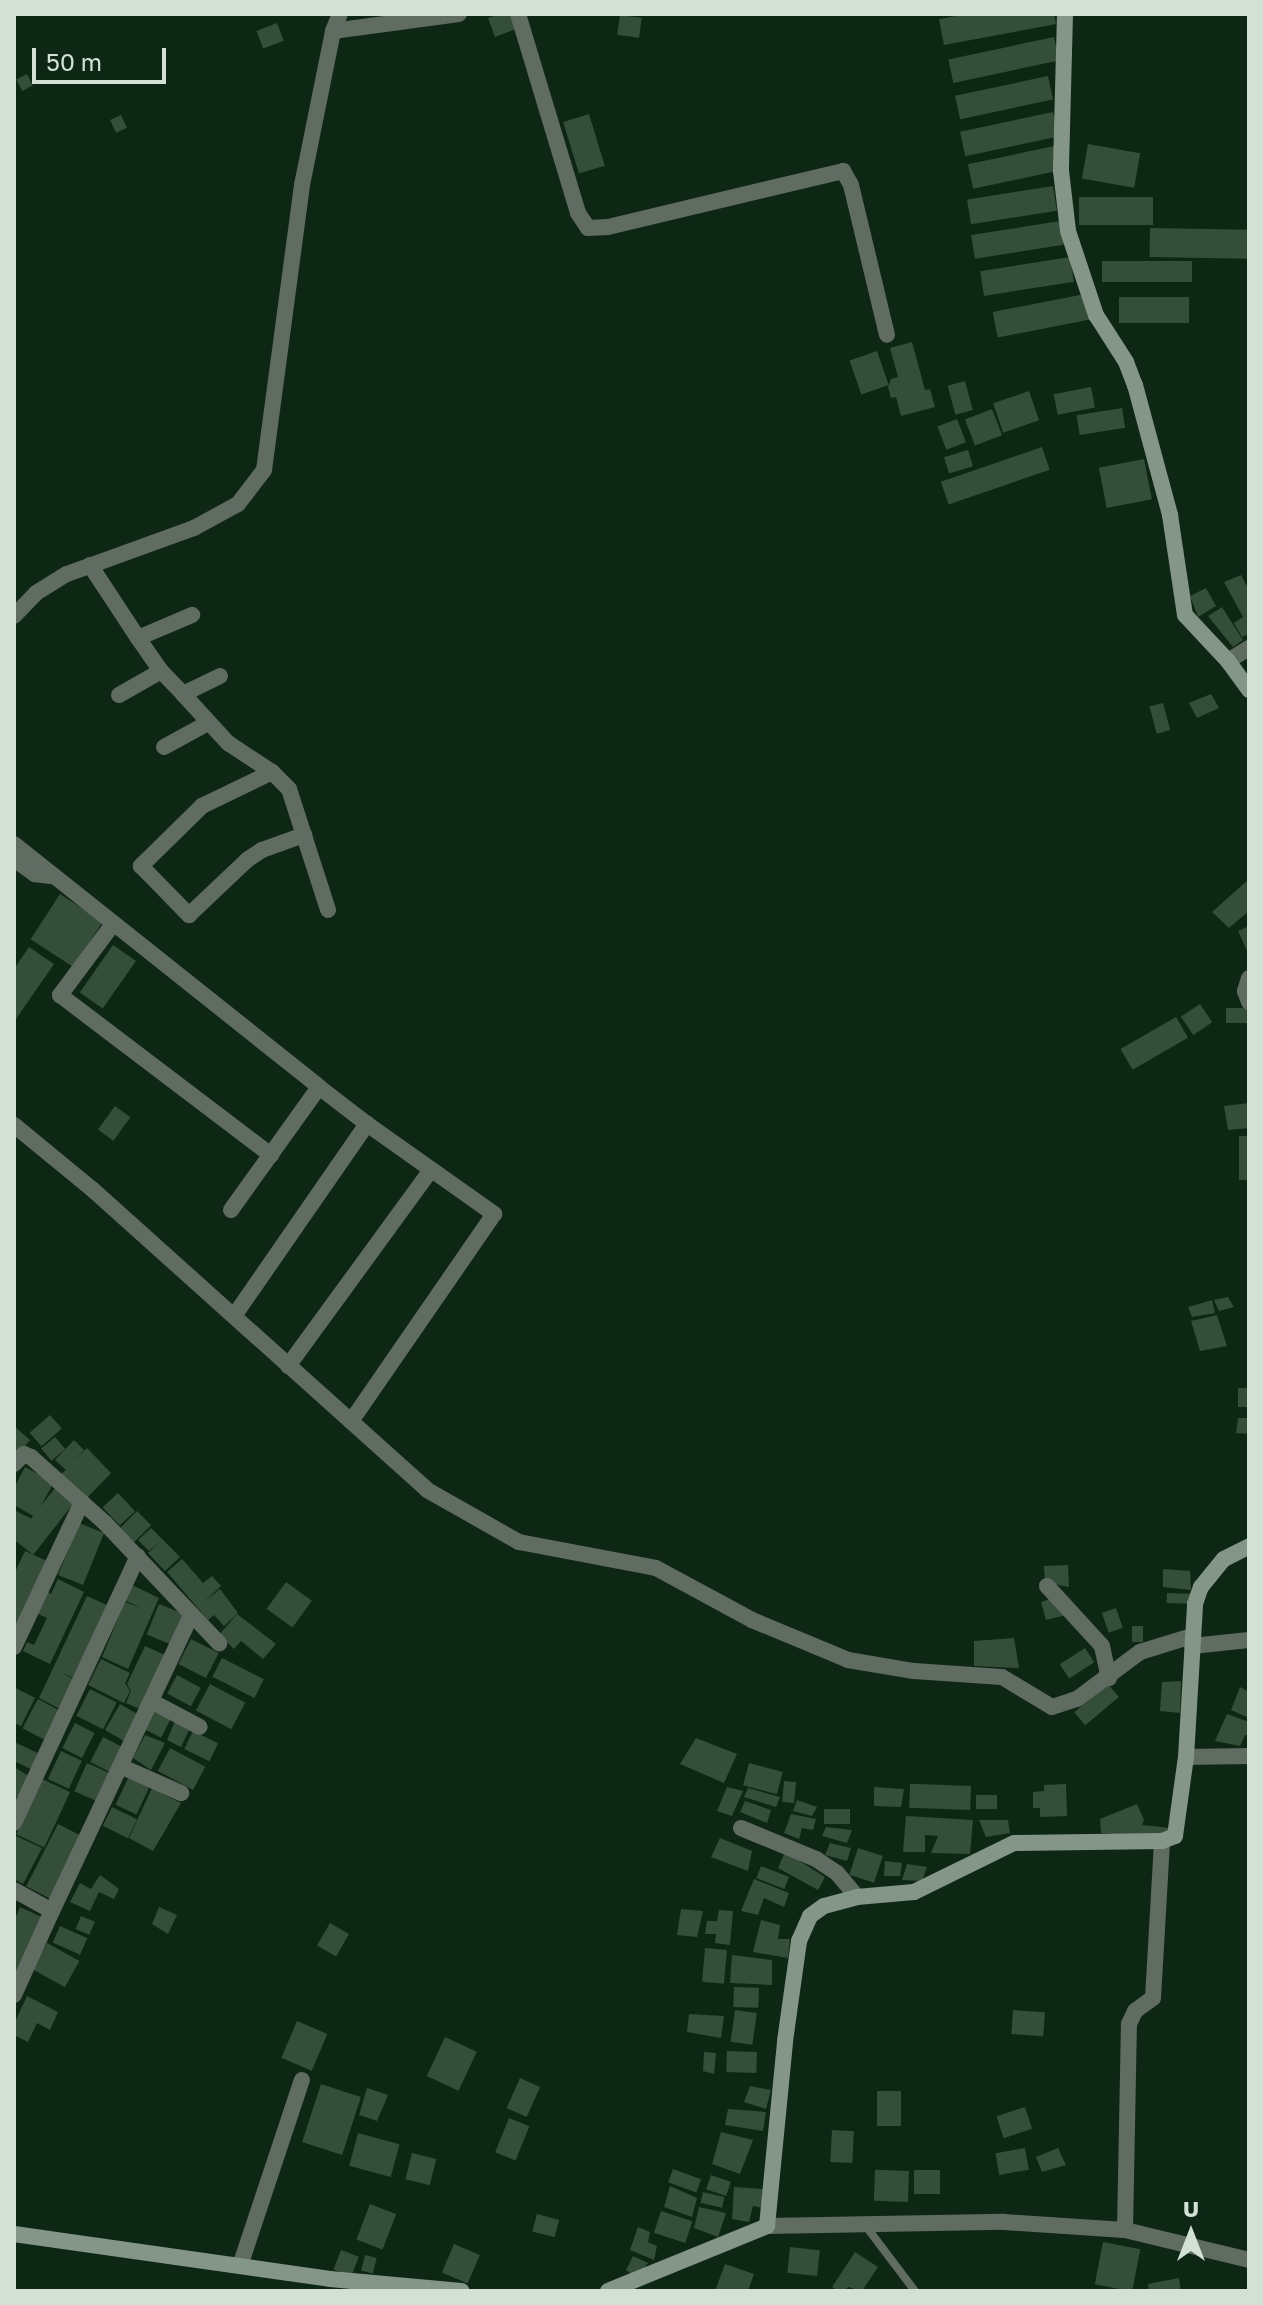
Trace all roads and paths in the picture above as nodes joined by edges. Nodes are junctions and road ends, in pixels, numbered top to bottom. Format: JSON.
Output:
{"nodes":[{"id":1,"x":340,"y":14,"type":"edge"},
{"id":2,"x":459,"y":14,"type":"edge"},
{"id":3,"x":518,"y":14,"type":"edge"},
{"id":4,"x":1065,"y":14,"type":"edge"},
{"id":5,"x":333,"y":31,"type":"junction"},
{"id":6,"x":887,"y":335,"type":"dead end"},
{"id":7,"x":90,"y":565,"type":"junction"},
{"id":8,"x":192,"y":615,"type":"dead end"},
{"id":9,"x":14,"y":616,"type":"edge"},
{"id":10,"x":138,"y":638,"type":"junction"},
{"id":11,"x":1249,"y":648,"type":"edge"},
{"id":12,"x":1228,"y":661,"type":"junction"},
{"id":13,"x":161,"y":671,"type":"junction"},
{"id":14,"x":220,"y":676,"type":"dead end"},
{"id":15,"x":1249,"y":690,"type":"edge"},
{"id":16,"x":183,"y":694,"type":"junction"},
{"id":17,"x":119,"y":695,"type":"dead end"},
{"id":18,"x":208,"y":723,"type":"junction"},
{"id":19,"x":164,"y":747,"type":"dead end"},
{"id":20,"x":272,"y":772,"type":"junction"},
{"id":21,"x":304,"y":835,"type":"junction"},
{"id":22,"x":14,"y":844,"type":"edge"},
{"id":23,"x":14,"y":859,"type":"edge"},
{"id":24,"x":50,"y":876,"type":"junction"},
{"id":25,"x":328,"y":910,"type":"dead end"},
{"id":26,"x":113,"y":924,"type":"junction"},
{"id":27,"x":1249,"y":978,"type":"edge"},
{"id":28,"x":1249,"y":1002,"type":"edge"},
{"id":29,"x":319,"y":1087,"type":"junction"},
{"id":30,"x":367,"y":1124,"type":"junction"},
{"id":31,"x":14,"y":1125,"type":"edge"},
{"id":32,"x":271,"y":1155,"type":"junction"},
{"id":33,"x":431,"y":1170,"type":"junction"},
{"id":34,"x":231,"y":1210,"type":"dead end"},
{"id":35,"x":234,"y":1316,"type":"junction"},
{"id":36,"x":288,"y":1366,"type":"junction"},
{"id":37,"x":351,"y":1421,"type":"junction"},
{"id":38,"x":14,"y":1464,"type":"edge"},
{"id":39,"x":82,"y":1502,"type":"junction"},
{"id":40,"x":1249,"y":1546,"type":"edge"},
{"id":41,"x":138,"y":1556,"type":"junction"},
{"id":42,"x":1047,"y":1586,"type":"dead end"},
{"id":43,"x":192,"y":1614,"type":"junction"},
{"id":44,"x":1249,"y":1640,"type":"edge"},
{"id":45,"x":1192,"y":1641,"type":"junction"},
{"id":46,"x":219,"y":1643,"type":"dead end"},
{"id":47,"x":14,"y":1647,"type":"edge"},
{"id":48,"x":1109,"y":1678,"type":"junction"},
{"id":49,"x":151,"y":1701,"type":"junction"},
{"id":50,"x":200,"y":1727,"type":"dead end"},
{"id":51,"x":1249,"y":1756,"type":"edge"},
{"id":52,"x":1186,"y":1757,"type":"junction"},
{"id":53,"x":120,"y":1766,"type":"junction"},
{"id":54,"x":181,"y":1793,"type":"dead end"},
{"id":55,"x":14,"y":1823,"type":"edge"},
{"id":56,"x":741,"y":1828,"type":"dead end"},
{"id":57,"x":1162,"y":1841,"type":"junction"},
{"id":58,"x":14,"y":1890,"type":"edge"},
{"id":59,"x":857,"y":1897,"type":"junction"},
{"id":60,"x":52,"y":1911,"type":"junction"},
{"id":61,"x":14,"y":1995,"type":"edge"},
{"id":62,"x":302,"y":2080,"type":"dead end"},
{"id":63,"x":863,"y":2222,"type":"junction"},
{"id":64,"x":767,"y":2226,"type":"junction"},
{"id":65,"x":1125,"y":2230,"type":"junction"},
{"id":66,"x":14,"y":2234,"type":"edge"},
{"id":67,"x":1249,"y":2260,"type":"edge"},
{"id":68,"x":240,"y":2266,"type":"junction"},
{"id":69,"x":329,"y":2285,"type":"edge"},
{"id":70,"x":461,"y":2291,"type":"edge"},
{"id":71,"x":608,"y":2291,"type":"edge"},
{"id":72,"x":915,"y":2291,"type":"edge"}],
"edges":[{"from":1,"to":5,"type":"street"},
{"from":2,"to":5,"type":"street"},
{"from":3,"to":6,"type":"street"},
{"from":4,"to":12,"type":"street"},
{"from":5,"to":7,"type":"street"},
{"from":7,"to":9,"type":"street"},
{"from":7,"to":10,"type":"street"},
{"from":8,"to":10,"type":"street"},
{"from":10,"to":13,"type":"street"},
{"from":11,"to":12,"type":"street"},
{"from":12,"to":15,"type":"street"},
{"from":13,"to":16,"type":"street"},
{"from":13,"to":17,"type":"street"},
{"from":14,"to":16,"type":"street"},
{"from":16,"to":18,"type":"street"},
{"from":18,"to":19,"type":"street"},
{"from":18,"to":20,"type":"street"},
{"from":20,"to":21,"type":"street"},
{"from":20,"to":21,"type":"street"},
{"from":21,"to":25,"type":"street"},
{"from":22,"to":24,"type":"street"},
{"from":23,"to":24,"type":"street"},
{"from":24,"to":26,"type":"street"},
{"from":26,"to":29,"type":"street"},
{"from":26,"to":32,"type":"street"},
{"from":27,"to":28,"type":"street"},
{"from":29,"to":30,"type":"street"},
{"from":29,"to":32,"type":"street"},
{"from":30,"to":33,"type":"street"},
{"from":30,"to":35,"type":"street"},
{"from":31,"to":35,"type":"street"},
{"from":32,"to":34,"type":"street"},
{"from":33,"to":36,"type":"street"},
{"from":33,"to":37,"type":"street"},
{"from":35,"to":36,"type":"street"},
{"from":36,"to":37,"type":"street"},
{"from":37,"to":48,"type":"street"},
{"from":38,"to":39,"type":"street"},
{"from":39,"to":41,"type":"street"},
{"from":39,"to":47,"type":"street"},
{"from":40,"to":45,"type":"street"},
{"from":41,"to":43,"type":"street"},
{"from":41,"to":55,"type":"street"},
{"from":42,"to":48,"type":"street"},
{"from":43,"to":46,"type":"street"},
{"from":43,"to":49,"type":"street"},
{"from":44,"to":45,"type":"street"},
{"from":45,"to":48,"type":"street"},
{"from":45,"to":52,"type":"street"},
{"from":49,"to":50,"type":"street"},
{"from":49,"to":53,"type":"street"},
{"from":51,"to":52,"type":"street"},
{"from":52,"to":57,"type":"street"},
{"from":53,"to":54,"type":"street"},
{"from":53,"to":60,"type":"street"},
{"from":56,"to":59,"type":"street"},
{"from":57,"to":59,"type":"street"},
{"from":57,"to":65,"type":"street"},
{"from":58,"to":60,"type":"street"},
{"from":59,"to":64,"type":"street"},
{"from":60,"to":61,"type":"street"},
{"from":62,"to":68,"type":"street"},
{"from":63,"to":64,"type":"street"},
{"from":63,"to":65,"type":"street"},
{"from":63,"to":72,"type":"lane"},
{"from":64,"to":71,"type":"street"},
{"from":65,"to":67,"type":"street"},
{"from":66,"to":68,"type":"street"},
{"from":68,"to":69,"type":"street"},
{"from":69,"to":70,"type":"street"}]}
